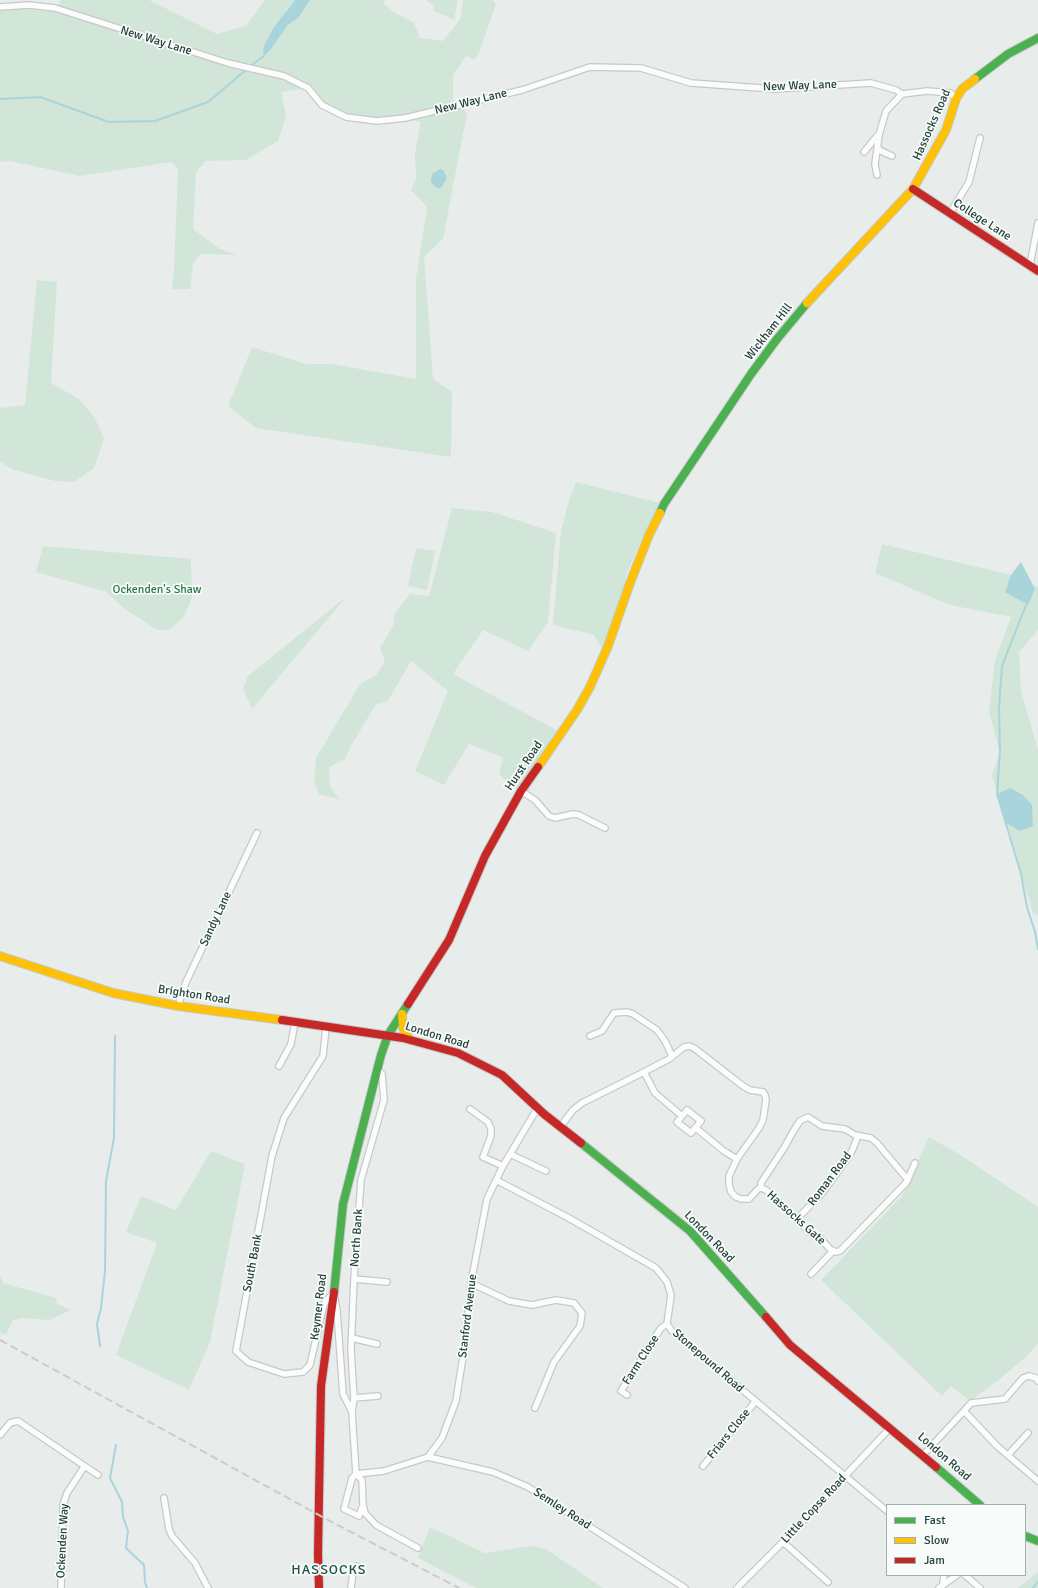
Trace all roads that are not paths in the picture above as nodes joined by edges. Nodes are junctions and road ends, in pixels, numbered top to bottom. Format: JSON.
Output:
{"nodes":[{"id":1,"x":0,"y":7,"type":"edge"},
{"id":2,"x":1038,"y":38,"type":"edge"},
{"id":3,"x":902,"y":94,"type":"junction"},
{"id":4,"x":956,"y":99,"type":"junction"},
{"id":5,"x":879,"y":135,"type":"junction"},
{"id":6,"x":980,"y":138,"type":"dead end"},
{"id":7,"x":878,"y":147,"type":"junction"},
{"id":8,"x":864,"y":152,"type":"dead end"},
{"id":9,"x":892,"y":156,"type":"dead end"},
{"id":10,"x":877,"y":175,"type":"dead end"},
{"id":11,"x":913,"y":189,"type":"junction"},
{"id":12,"x":950,"y":213,"type":"junction"},
{"id":13,"x":1038,"y":222,"type":"edge"},
{"id":14,"x":1030,"y":265,"type":"junction"},
{"id":15,"x":1038,"y":271,"type":"edge"},
{"id":16,"x":664,"y":504,"type":"joint"},
{"id":17,"x":521,"y":791,"type":"junction"},
{"id":18,"x":605,"y":828,"type":"dead end"},
{"id":19,"x":257,"y":833,"type":"dead end"},
{"id":20,"x":0,"y":956,"type":"edge"},
{"id":21,"x":178,"y":1006,"type":"junction"},
{"id":22,"x":402,"y":1014,"type":"junction"},
{"id":23,"x":295,"y":1022,"type":"junction"},
{"id":24,"x":326,"y":1027,"type":"junction"},
{"id":25,"x":388,"y":1035,"type":"junction"},
{"id":26,"x":590,"y":1036,"type":"dead end"},
{"id":27,"x":410,"y":1040,"type":"junction"},
{"id":28,"x":672,"y":1056,"type":"junction"},
{"id":29,"x":279,"y":1066,"type":"dead end"},
{"id":30,"x":377,"y":1070,"type":"junction"},
{"id":31,"x":644,"y":1072,"type":"junction"},
{"id":32,"x":538,"y":1108,"type":"junction"},
{"id":33,"x":470,"y":1109,"type":"dead end"},
{"id":34,"x":682,"y":1116,"type":"junction"},
{"id":35,"x":561,"y":1126,"type":"junction"},
{"id":36,"x":696,"y":1128,"type":"junction"},
{"id":37,"x":858,"y":1136,"type":"junction"},
{"id":38,"x":510,"y":1154,"type":"junction"},
{"id":39,"x":737,"y":1159,"type":"junction"},
{"id":40,"x":915,"y":1164,"type":"dead end"},
{"id":41,"x":503,"y":1166,"type":"junction"},
{"id":42,"x":546,"y":1170,"type":"dead end"},
{"id":43,"x":496,"y":1180,"type":"junction"},
{"id":44,"x":908,"y":1180,"type":"junction"},
{"id":45,"x":761,"y":1188,"type":"junction"},
{"id":46,"x":797,"y":1219,"type":"junction"},
{"id":47,"x":832,"y":1251,"type":"junction"},
{"id":48,"x":811,"y":1274,"type":"dead end"},
{"id":49,"x":354,"y":1279,"type":"junction"},
{"id":50,"x":388,"y":1282,"type":"dead end"},
{"id":51,"x":471,"y":1283,"type":"junction"},
{"id":52,"x":334,"y":1293,"type":"junction"},
{"id":53,"x":667,"y":1324,"type":"junction"},
{"id":54,"x":352,"y":1338,"type":"junction"},
{"id":55,"x":377,"y":1344,"type":"dead end"},
{"id":56,"x":1038,"y":1381,"type":"edge"},
{"id":57,"x":627,"y":1395,"type":"dead end"},
{"id":58,"x":378,"y":1396,"type":"dead end"},
{"id":59,"x":354,"y":1398,"type":"junction"},
{"id":60,"x":756,"y":1402,"type":"junction"},
{"id":61,"x":535,"y":1408,"type":"dead end"},
{"id":62,"x":964,"y":1411,"type":"junction"},
{"id":63,"x":352,"y":1412,"type":"junction"},
{"id":64,"x":890,"y":1428,"type":"junction"},
{"id":65,"x":1028,"y":1433,"type":"dead end"},
{"id":66,"x":0,"y":1435,"type":"edge"},
{"id":67,"x":923,"y":1455,"type":"junction"},
{"id":68,"x":1008,"y":1455,"type":"junction"},
{"id":69,"x":428,"y":1457,"type":"junction"},
{"id":70,"x":704,"y":1466,"type":"dead end"},
{"id":71,"x":84,"y":1467,"type":"junction"},
{"id":72,"x":356,"y":1474,"type":"junction"},
{"id":73,"x":98,"y":1475,"type":"dead end"},
{"id":74,"x":845,"y":1476,"type":"junction"},
{"id":75,"x":1038,"y":1481,"type":"edge"},
{"id":76,"x":164,"y":1498,"type":"dead end"},
{"id":77,"x":979,"y":1504,"type":"edge"},
{"id":78,"x":363,"y":1505,"type":"junction"},
{"id":79,"x":886,"y":1509,"type":"edge"},
{"id":80,"x":1026,"y":1536,"type":"edge"},
{"id":81,"x":1038,"y":1540,"type":"edge"},
{"id":82,"x":783,"y":1542,"type":"junction"},
{"id":83,"x":418,"y":1548,"type":"dead end"},
{"id":84,"x":357,"y":1566,"type":"dead end"},
{"id":85,"x":944,"y":1576,"type":"edge"},
{"id":86,"x":956,"y":1576,"type":"edge"},
{"id":87,"x":966,"y":1576,"type":"edge"},
{"id":88,"x":828,"y":1582,"type":"dead end"},
{"id":89,"x":941,"y":1586,"type":"edge"},
{"id":90,"x":61,"y":1588,"type":"edge"},
{"id":91,"x":208,"y":1588,"type":"edge"},
{"id":92,"x":319,"y":1588,"type":"edge"},
{"id":93,"x":351,"y":1588,"type":"edge"},
{"id":94,"x":685,"y":1588,"type":"edge"},
{"id":95,"x":737,"y":1588,"type":"edge"},
{"id":96,"x":980,"y":1588,"type":"edge"}],
"edges":[{"from":1,"to":3,"type":"street","name":"New Way Lane"},
{"from":2,"to":4,"type":"main road","name":"Hassocks Road"},
{"from":3,"to":4,"type":"street","name":"New Way Lane"},
{"from":3,"to":5,"type":"street"},
{"from":4,"to":11,"type":"main road","name":"Hassocks Road"},
{"from":5,"to":7,"type":"street"},
{"from":5,"to":8,"type":"street"},
{"from":6,"to":12,"type":"street"},
{"from":7,"to":9,"type":"street"},
{"from":7,"to":10,"type":"street"},
{"from":11,"to":12,"type":"main road","name":"College Lane"},
{"from":11,"to":16,"type":"main road","name":"Wickham Hill"},
{"from":12,"to":14,"type":"main road","name":"College Lane"},
{"from":13,"to":14,"type":"street"},
{"from":14,"to":15,"type":"main road","name":"College Lane"},
{"from":16,"to":17,"type":"main road","name":"Hurst Road"},
{"from":17,"to":18,"type":"street"},
{"from":17,"to":22,"type":"main road","name":"Hurst Road"},
{"from":19,"to":21,"type":"street","name":"Sandy Lane"},
{"from":20,"to":21,"type":"main road","name":"Brighton Road"},
{"from":21,"to":23,"type":"main road","name":"Brighton Road"},
{"from":22,"to":25,"type":"main road","name":"Hurst Road"},
{"from":22,"to":27,"type":"main road"},
{"from":23,"to":24,"type":"main road","name":"Brighton Road"},
{"from":23,"to":29,"type":"street"},
{"from":24,"to":25,"type":"main road","name":"Brighton Road"},
{"from":24,"to":52,"type":"street","name":"South Bank"},
{"from":25,"to":27,"type":"main road","name":"London Road"},
{"from":25,"to":30,"type":"main road","name":"Keymer Road"},
{"from":26,"to":28,"type":"street"},
{"from":27,"to":32,"type":"main road","name":"London Road"},
{"from":28,"to":31,"type":"street"},
{"from":28,"to":39,"type":"street"},
{"from":30,"to":49,"type":"street","name":"North Bank"},
{"from":30,"to":52,"type":"main road","name":"Keymer Road"},
{"from":31,"to":34,"type":"street"},
{"from":31,"to":35,"type":"street"},
{"from":32,"to":35,"type":"main road","name":"London Road"},
{"from":32,"to":38,"type":"street","name":"Stanford Avenue"},
{"from":33,"to":41,"type":"street"},
{"from":34,"to":36,"type":"street"},
{"from":34,"to":36,"type":"street"},
{"from":35,"to":64,"type":"main road","name":"London Road"},
{"from":36,"to":39,"type":"street"},
{"from":37,"to":44,"type":"street"},
{"from":37,"to":45,"type":"street"},
{"from":37,"to":46,"type":"street","name":"Roman Road"},
{"from":38,"to":41,"type":"street","name":"Stanford Avenue"},
{"from":38,"to":42,"type":"street"},
{"from":39,"to":45,"type":"street","name":"Hassocks Gate"},
{"from":40,"to":44,"type":"street","name":"Hassocks Gate"},
{"from":41,"to":43,"type":"street","name":"Stanford Avenue"},
{"from":43,"to":51,"type":"street","name":"Stanford Avenue"},
{"from":43,"to":53,"type":"street","name":"Stonepound Road"},
{"from":44,"to":47,"type":"street","name":"Hassocks Gate"},
{"from":45,"to":46,"type":"street","name":"Hassocks Gate"},
{"from":46,"to":47,"type":"street","name":"Hassocks Gate"},
{"from":47,"to":48,"type":"street","name":"Hassocks Gate"},
{"from":49,"to":50,"type":"street"},
{"from":49,"to":54,"type":"street","name":"North Bank"},
{"from":51,"to":61,"type":"street"},
{"from":51,"to":69,"type":"street","name":"Stanford Avenue"},
{"from":52,"to":63,"type":"street"},
{"from":52,"to":92,"type":"main road","name":"Keymer Road"},
{"from":53,"to":57,"type":"street","name":"Farm Close"},
{"from":53,"to":60,"type":"street","name":"Stonepound Road"},
{"from":54,"to":55,"type":"street"},
{"from":54,"to":59,"type":"street","name":"North Bank"},
{"from":56,"to":62,"type":"street"},
{"from":58,"to":59,"type":"street"},
{"from":59,"to":63,"type":"street","name":"North Bank"},
{"from":60,"to":70,"type":"street","name":"Friars Close"},
{"from":60,"to":74,"type":"street","name":"Stonepound Road"},
{"from":62,"to":67,"type":"street"},
{"from":62,"to":68,"type":"street"},
{"from":63,"to":72,"type":"street"},
{"from":64,"to":67,"type":"main road","name":"London Road"},
{"from":64,"to":74,"type":"street","name":"Little Copse Road"},
{"from":65,"to":68,"type":"street"},
{"from":66,"to":71,"type":"street"},
{"from":67,"to":77,"type":"main road","name":"London Road"},
{"from":68,"to":75,"type":"street"},
{"from":69,"to":72,"type":"street"},
{"from":69,"to":94,"type":"street","name":"Semley Road"},
{"from":71,"to":73,"type":"street"},
{"from":71,"to":90,"type":"street","name":"Ockenden Way"},
{"from":72,"to":78,"type":"street"},
{"from":72,"to":78,"type":"street"},
{"from":74,"to":79,"type":"street","name":"Stonepound Road"},
{"from":74,"to":82,"type":"street","name":"Little Copse Road"},
{"from":76,"to":91,"type":"street"},
{"from":78,"to":83,"type":"street"},
{"from":80,"to":81,"type":"main road"},
{"from":82,"to":88,"type":"street"},
{"from":82,"to":95,"type":"street","name":"Little Copse Road"},
{"from":84,"to":93,"type":"street"},
{"from":85,"to":89,"type":"street"},
{"from":86,"to":89,"type":"street"},
{"from":87,"to":96,"type":"street"}]}
